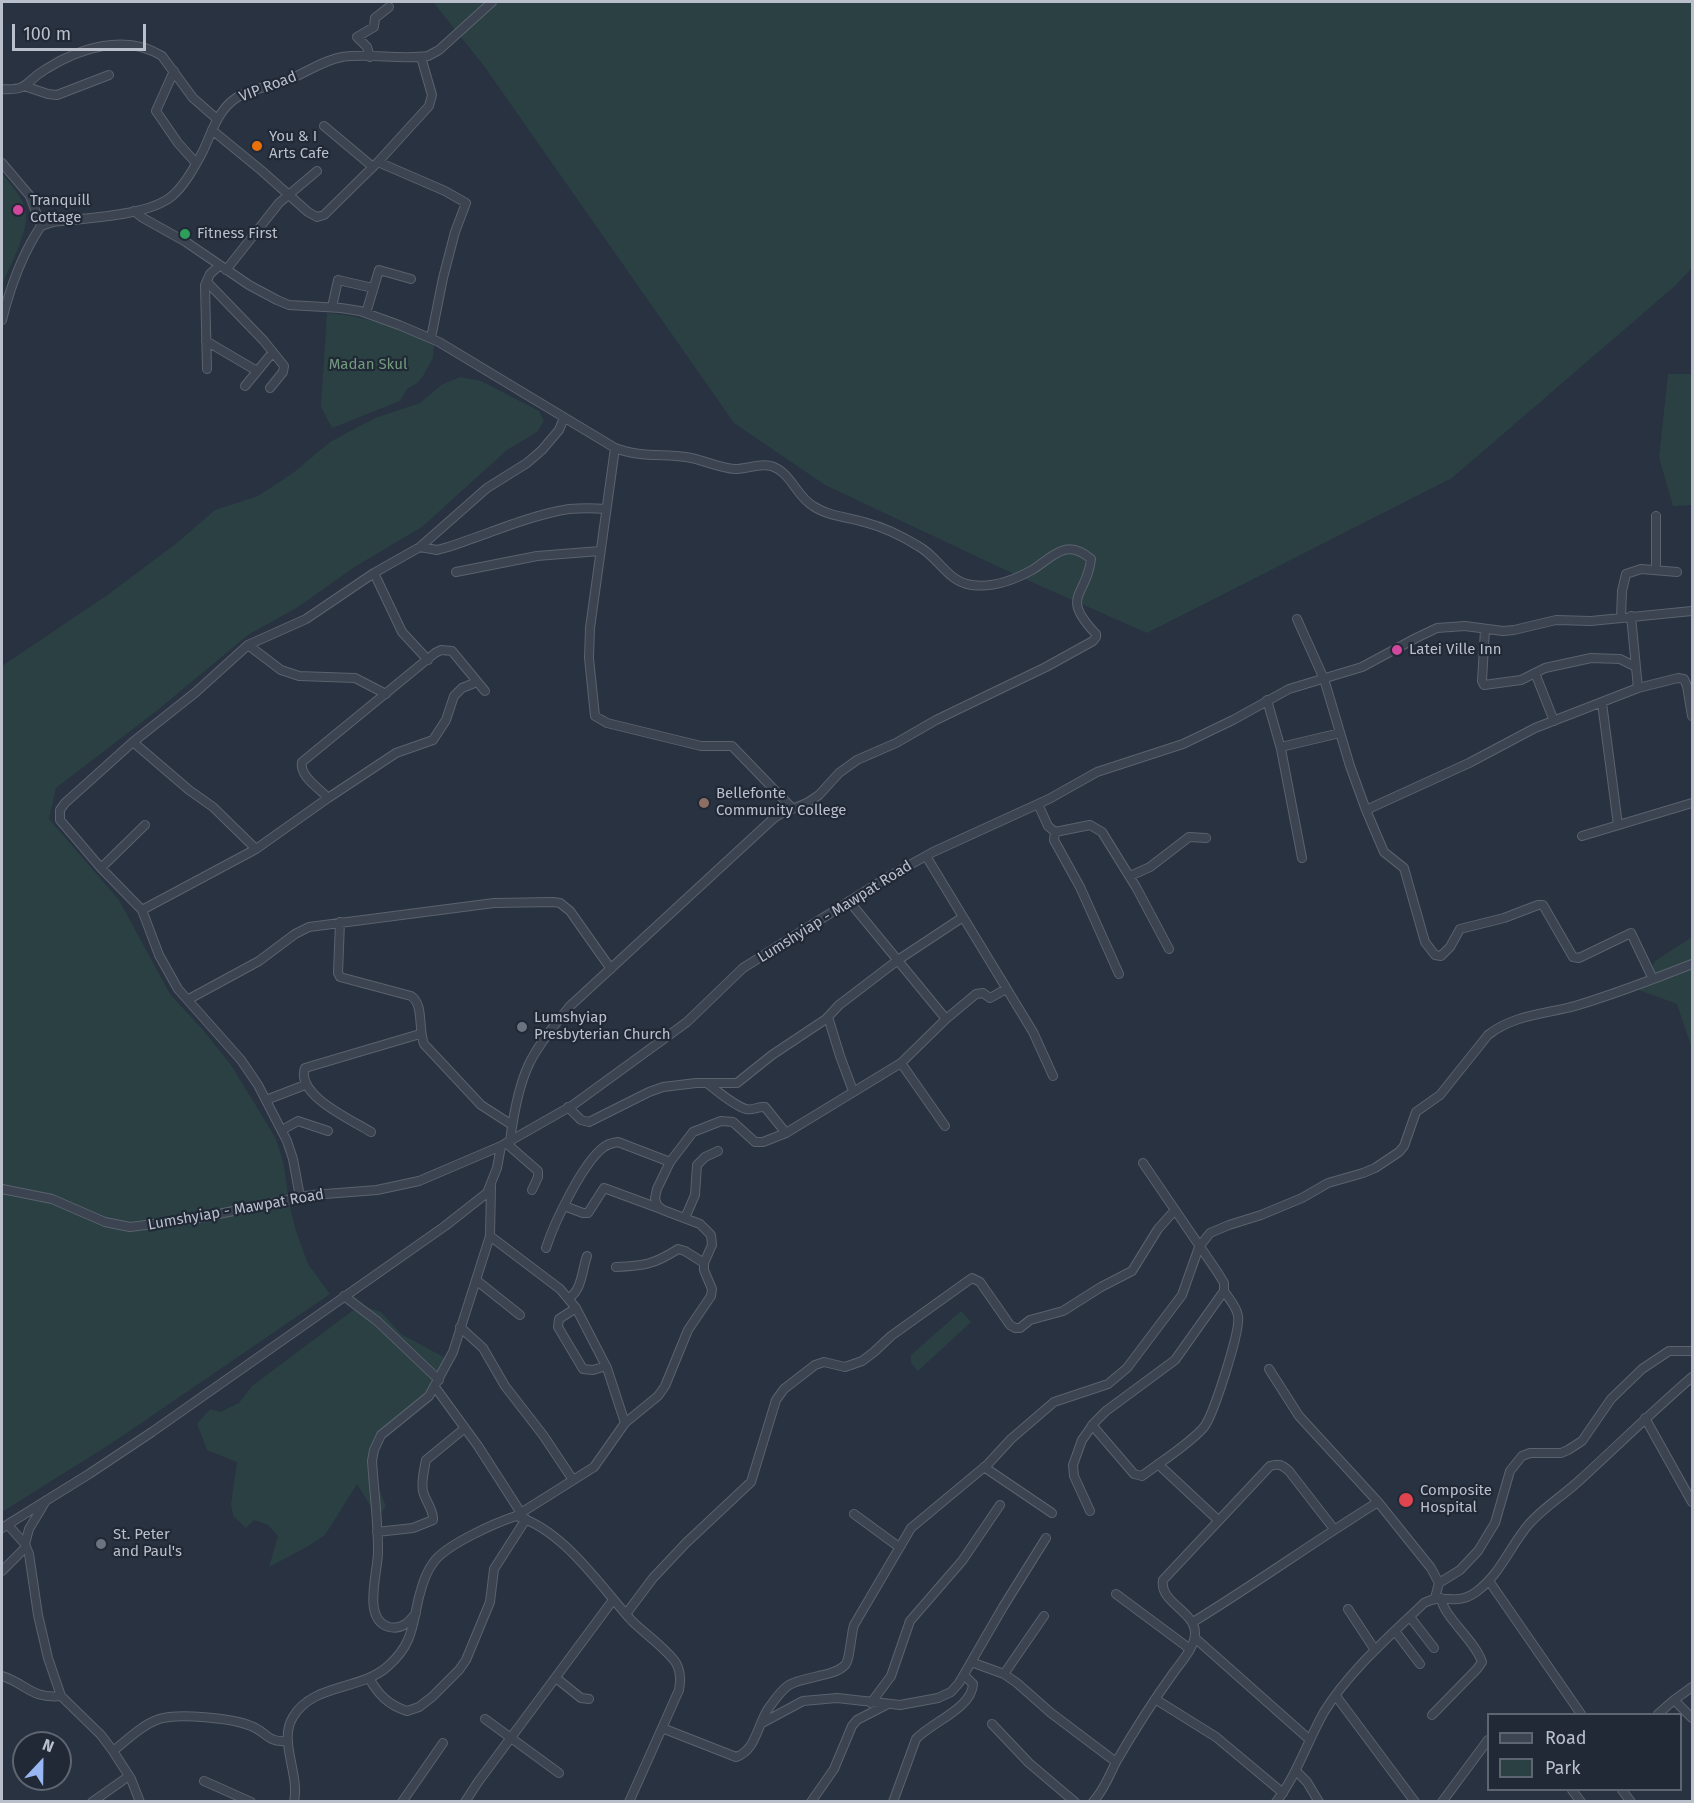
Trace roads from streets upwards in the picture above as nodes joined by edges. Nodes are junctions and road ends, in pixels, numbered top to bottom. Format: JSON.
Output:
{"nodes":[{"id":1,"x":492,"y":2,"type":"edge"},
{"id":2,"x":389,"y":7,"type":"dead end"},
{"id":3,"x":370,"y":57,"type":"junction"},
{"id":4,"x":421,"y":57,"type":"junction"},
{"id":5,"x":174,"y":71,"type":"junction"},
{"id":6,"x":109,"y":75,"type":"dead end"},
{"id":7,"x":24,"y":87,"type":"junction"},
{"id":8,"x":2,"y":89,"type":"edge"},
{"id":9,"x":217,"y":119,"type":"junction"},
{"id":10,"x":324,"y":126,"type":"dead end"},
{"id":11,"x":212,"y":130,"type":"junction"},
{"id":12,"x":2,"y":163,"type":"edge"},
{"id":13,"x":196,"y":163,"type":"junction"},
{"id":14,"x":376,"y":165,"type":"junction"},
{"id":15,"x":317,"y":171,"type":"dead end"},
{"id":16,"x":288,"y":194,"type":"junction"},
{"id":17,"x":134,"y":211,"type":"junction"},
{"id":18,"x":41,"y":226,"type":"junction"},
{"id":19,"x":223,"y":267,"type":"junction"},
{"id":20,"x":411,"y":279,"type":"dead end"},
{"id":21,"x":207,"y":282,"type":"junction"},
{"id":22,"x":373,"y":288,"type":"junction"},
{"id":23,"x":332,"y":307,"type":"junction"},
{"id":24,"x":366,"y":313,"type":"junction"},
{"id":25,"x":2,"y":320,"type":"edge"},
{"id":26,"x":431,"y":338,"type":"junction"},
{"id":27,"x":206,"y":340,"type":"junction"},
{"id":28,"x":273,"y":352,"type":"junction"},
{"id":29,"x":207,"y":369,"type":"dead end"},
{"id":30,"x":257,"y":371,"type":"junction"},
{"id":31,"x":245,"y":386,"type":"dead end"},
{"id":32,"x":270,"y":388,"type":"dead end"},
{"id":33,"x":564,"y":418,"type":"junction"},
{"id":34,"x":615,"y":448,"type":"junction"},
{"id":35,"x":606,"y":508,"type":"junction"},
{"id":36,"x":1656,"y":516,"type":"dead end"},
{"id":37,"x":420,"y":547,"type":"junction"},
{"id":38,"x":600,"y":551,"type":"junction"},
{"id":39,"x":1656,"y":569,"type":"junction"},
{"id":40,"x":456,"y":572,"type":"dead end"},
{"id":41,"x":1677,"y":572,"type":"dead end"},
{"id":42,"x":375,"y":573,"type":"junction"},
{"id":43,"x":1692,"y":611,"type":"edge"},
{"id":44,"x":1626,"y":617,"type":"junction"},
{"id":45,"x":1297,"y":619,"type":"dead end"},
{"id":46,"x":1485,"y":629,"type":"junction"},
{"id":47,"x":248,"y":645,"type":"junction"},
{"id":48,"x":428,"y":660,"type":"junction"},
{"id":49,"x":1636,"y":668,"type":"junction"},
{"id":50,"x":1535,"y":673,"type":"junction"},
{"id":51,"x":1324,"y":679,"type":"junction"},
{"id":52,"x":477,"y":681,"type":"junction"},
{"id":53,"x":1638,"y":688,"type":"junction"},
{"id":54,"x":484,"y":691,"type":"dead end"},
{"id":55,"x":386,"y":694,"type":"junction"},
{"id":56,"x":1267,"y":700,"type":"junction"},
{"id":57,"x":1602,"y":703,"type":"junction"},
{"id":58,"x":1691,"y":704,"type":"edge"},
{"id":59,"x":1692,"y":716,"type":"edge"},
{"id":60,"x":1554,"y":721,"type":"junction"},
{"id":61,"x":1340,"y":733,"type":"junction"},
{"id":62,"x":134,"y":742,"type":"junction"},
{"id":63,"x":1281,"y":747,"type":"junction"},
{"id":64,"x":328,"y":798,"type":"junction"},
{"id":65,"x":1692,"y":803,"type":"edge"},
{"id":66,"x":1038,"y":804,"type":"junction"},
{"id":67,"x":793,"y":809,"type":"junction"},
{"id":68,"x":1366,"y":810,"type":"junction"},
{"id":69,"x":145,"y":825,"type":"dead end"},
{"id":70,"x":1618,"y":825,"type":"junction"},
{"id":71,"x":1055,"y":832,"type":"junction"},
{"id":72,"x":1582,"y":836,"type":"dead end"},
{"id":73,"x":1206,"y":838,"type":"dead end"},
{"id":74,"x":256,"y":849,"type":"junction"},
{"id":75,"x":926,"y":856,"type":"junction"},
{"id":76,"x":1302,"y":858,"type":"dead end"},
{"id":77,"x":101,"y":868,"type":"junction"},
{"id":78,"x":1130,"y":876,"type":"junction"},
{"id":79,"x":849,"y":901,"type":"junction"},
{"id":80,"x":142,"y":910,"type":"junction"},
{"id":81,"x":963,"y":917,"type":"junction"},
{"id":82,"x":340,"y":922,"type":"junction"},
{"id":83,"x":1169,"y":949,"type":"dead end"},
{"id":84,"x":898,"y":960,"type":"junction"},
{"id":85,"x":1692,"y":964,"type":"edge"},
{"id":86,"x":611,"y":969,"type":"junction"},
{"id":87,"x":1119,"y":974,"type":"dead end"},
{"id":88,"x":1653,"y":979,"type":"junction"},
{"id":89,"x":1006,"y":989,"type":"junction"},
{"id":90,"x":189,"y":999,"type":"junction"},
{"id":91,"x":828,"y":1017,"type":"junction"},
{"id":92,"x":946,"y":1019,"type":"junction"},
{"id":93,"x":420,"y":1034,"type":"junction"},
{"id":94,"x":901,"y":1063,"type":"junction"},
{"id":95,"x":1053,"y":1076,"type":"dead end"},
{"id":96,"x":305,"y":1084,"type":"junction"},
{"id":97,"x":708,"y":1084,"type":"junction"},
{"id":98,"x":853,"y":1091,"type":"junction"},
{"id":99,"x":266,"y":1100,"type":"junction"},
{"id":100,"x":568,"y":1107,"type":"junction"},
{"id":101,"x":512,"y":1125,"type":"junction"},
{"id":102,"x":945,"y":1126,"type":"dead end"},
{"id":103,"x":282,"y":1130,"type":"junction"},
{"id":104,"x":328,"y":1131,"type":"dead end"},
{"id":105,"x":371,"y":1131,"type":"dead end"},
{"id":106,"x":786,"y":1133,"type":"junction"},
{"id":107,"x":506,"y":1143,"type":"junction"},
{"id":108,"x":718,"y":1151,"type":"dead end"},
{"id":109,"x":670,"y":1162,"type":"junction"},
{"id":110,"x":1143,"y":1163,"type":"dead end"},
{"id":111,"x":491,"y":1185,"type":"junction"},
{"id":112,"x":2,"y":1189,"type":"edge"},
{"id":113,"x":532,"y":1190,"type":"dead end"},
{"id":114,"x":300,"y":1197,"type":"junction"},
{"id":115,"x":564,"y":1206,"type":"junction"},
{"id":116,"x":663,"y":1209,"type":"junction"},
{"id":117,"x":1175,"y":1210,"type":"junction"},
{"id":118,"x":686,"y":1218,"type":"junction"},
{"id":119,"x":490,"y":1236,"type":"junction"},
{"id":120,"x":1199,"y":1247,"type":"junction"},
{"id":121,"x":546,"y":1248,"type":"dead end"},
{"id":122,"x":587,"y":1256,"type":"dead end"},
{"id":123,"x":704,"y":1263,"type":"junction"},
{"id":124,"x":616,"y":1267,"type":"dead end"},
{"id":125,"x":476,"y":1280,"type":"junction"},
{"id":126,"x":1224,"y":1291,"type":"junction"},
{"id":127,"x":344,"y":1296,"type":"junction"},
{"id":128,"x":569,"y":1298,"type":"junction"},
{"id":129,"x":576,"y":1308,"type":"junction"},
{"id":130,"x":520,"y":1315,"type":"dead end"},
{"id":131,"x":460,"y":1327,"type":"junction"},
{"id":132,"x":1692,"y":1351,"type":"edge"},
{"id":133,"x":606,"y":1366,"type":"junction"},
{"id":134,"x":1269,"y":1369,"type":"dead end"},
{"id":135,"x":1692,"y":1377,"type":"edge"},
{"id":136,"x":437,"y":1383,"type":"junction"},
{"id":137,"x":1645,"y":1418,"type":"junction"},
{"id":138,"x":625,"y":1423,"type":"junction"},
{"id":139,"x":1092,"y":1425,"type":"junction"},
{"id":140,"x":465,"y":1428,"type":"junction"},
{"id":141,"x":1158,"y":1464,"type":"junction"},
{"id":142,"x":984,"y":1467,"type":"junction"},
{"id":143,"x":573,"y":1480,"type":"junction"},
{"id":144,"x":45,"y":1502,"type":"junction"},
{"id":145,"x":1378,"y":1502,"type":"junction"},
{"id":146,"x":1692,"y":1502,"type":"edge"},
{"id":147,"x":1000,"y":1505,"type":"dead end"},
{"id":148,"x":1090,"y":1511,"type":"dead end"},
{"id":149,"x":1052,"y":1513,"type":"dead end"},
{"id":150,"x":855,"y":1514,"type":"dead end"},
{"id":151,"x":1218,"y":1520,"type":"junction"},
{"id":152,"x":520,"y":1522,"type":"junction"},
{"id":153,"x":5,"y":1527,"type":"edge"},
{"id":154,"x":1334,"y":1529,"type":"junction"},
{"id":155,"x":377,"y":1532,"type":"junction"},
{"id":156,"x":1046,"y":1538,"type":"dead end"},
{"id":157,"x":26,"y":1545,"type":"junction"},
{"id":158,"x":899,"y":1547,"type":"junction"},
{"id":159,"x":2,"y":1571,"type":"edge"},
{"id":160,"x":1489,"y":1581,"type":"junction"},
{"id":161,"x":1439,"y":1583,"type":"junction"},
{"id":162,"x":1116,"y":1594,"type":"dead end"},
{"id":163,"x":1438,"y":1598,"type":"junction"},
{"id":164,"x":613,"y":1600,"type":"junction"},
{"id":165,"x":1348,"y":1609,"type":"dead end"},
{"id":166,"x":416,"y":1613,"type":"junction"},
{"id":167,"x":626,"y":1614,"type":"junction"},
{"id":168,"x":1044,"y":1616,"type":"dead end"},
{"id":169,"x":1410,"y":1617,"type":"junction"},
{"id":170,"x":1193,"y":1622,"type":"junction"},
{"id":171,"x":1395,"y":1631,"type":"junction"},
{"id":172,"x":1195,"y":1638,"type":"junction"},
{"id":173,"x":1434,"y":1648,"type":"dead end"},
{"id":174,"x":1190,"y":1649,"type":"junction"},
{"id":175,"x":1375,"y":1650,"type":"junction"},
{"id":176,"x":971,"y":1662,"type":"junction"},
{"id":177,"x":1420,"y":1664,"type":"dead end"},
{"id":178,"x":1004,"y":1674,"type":"junction"},
{"id":179,"x":964,"y":1675,"type":"junction"},
{"id":180,"x":2,"y":1676,"type":"edge"},
{"id":181,"x":556,"y":1678,"type":"junction"},
{"id":182,"x":373,"y":1685,"type":"junction"},
{"id":183,"x":1692,"y":1687,"type":"edge"},
{"id":184,"x":61,"y":1696,"type":"junction"},
{"id":185,"x":1336,"y":1696,"type":"junction"},
{"id":186,"x":589,"y":1699,"type":"dead end"},
{"id":187,"x":1155,"y":1699,"type":"junction"},
{"id":188,"x":1674,"y":1700,"type":"junction"},
{"id":189,"x":871,"y":1702,"type":"junction"},
{"id":190,"x":886,"y":1705,"type":"junction"},
{"id":191,"x":1580,"y":1713,"type":"edge"},
{"id":192,"x":1659,"y":1713,"type":"edge"},
{"id":193,"x":1432,"y":1714,"type":"dead end"},
{"id":194,"x":1692,"y":1718,"type":"edge"},
{"id":195,"x":485,"y":1719,"type":"dead end"},
{"id":196,"x":762,"y":1723,"type":"junction"},
{"id":197,"x":992,"y":1724,"type":"dead end"},
{"id":198,"x":662,"y":1728,"type":"junction"},
{"id":199,"x":512,"y":1737,"type":"junction"},
{"id":200,"x":1310,"y":1740,"type":"junction"},
{"id":201,"x":288,"y":1741,"type":"junction"},
{"id":202,"x":1487,"y":1741,"type":"edge"},
{"id":203,"x":443,"y":1743,"type":"dead end"},
{"id":204,"x":113,"y":1751,"type":"junction"},
{"id":205,"x":1116,"y":1762,"type":"junction"},
{"id":206,"x":1296,"y":1771,"type":"junction"},
{"id":207,"x":560,"y":1773,"type":"dead end"},
{"id":208,"x":129,"y":1776,"type":"junction"},
{"id":209,"x":204,"y":1781,"type":"dead end"},
{"id":210,"x":1283,"y":1793,"type":"junction"},
{"id":211,"x":632,"y":1800,"type":"edge"},
{"id":212,"x":92,"y":1802,"type":"edge"},
{"id":213,"x":140,"y":1802,"type":"edge"},
{"id":214,"x":251,"y":1802,"type":"edge"},
{"id":215,"x":294,"y":1802,"type":"edge"},
{"id":216,"x":402,"y":1802,"type":"edge"},
{"id":217,"x":465,"y":1802,"type":"edge"},
{"id":218,"x":811,"y":1802,"type":"edge"},
{"id":219,"x":893,"y":1802,"type":"edge"},
{"id":220,"x":1075,"y":1802,"type":"edge"},
{"id":221,"x":1093,"y":1802,"type":"edge"},
{"id":222,"x":1276,"y":1802,"type":"edge"},
{"id":223,"x":1318,"y":1802,"type":"edge"},
{"id":224,"x":1415,"y":1802,"type":"edge"},
{"id":225,"x":1442,"y":1802,"type":"edge"}],
"edges":[{"from":1,"to":4,"type":"street","name":"VIP Road"},
{"from":2,"to":3,"type":"street"},
{"from":3,"to":4,"type":"street","name":"VIP Road"},
{"from":3,"to":9,"type":"street","name":"VIP Road"},
{"from":4,"to":14,"type":"street"},
{"from":5,"to":7,"type":"street"},
{"from":5,"to":9,"type":"street"},
{"from":5,"to":13,"type":"street"},
{"from":6,"to":7,"type":"street"},
{"from":7,"to":8,"type":"street"},
{"from":9,"to":11,"type":"street","name":"VIP Road"},
{"from":10,"to":14,"type":"street"},
{"from":11,"to":13,"type":"street","name":"VIP Road"},
{"from":11,"to":16,"type":"street"},
{"from":12,"to":18,"type":"street"},
{"from":13,"to":17,"type":"street","name":"VIP Road"},
{"from":14,"to":16,"type":"street"},
{"from":14,"to":26,"type":"street"},
{"from":15,"to":16,"type":"street"},
{"from":16,"to":19,"type":"street"},
{"from":17,"to":18,"type":"street","name":"VIP Road"},
{"from":17,"to":19,"type":"street"},
{"from":18,"to":25,"type":"street"},
{"from":19,"to":21,"type":"street"},
{"from":19,"to":23,"type":"street"},
{"from":20,"to":22,"type":"street"},
{"from":21,"to":27,"type":"street"},
{"from":21,"to":28,"type":"street"},
{"from":22,"to":23,"type":"street"},
{"from":22,"to":24,"type":"street"},
{"from":23,"to":24,"type":"street"},
{"from":24,"to":26,"type":"street"},
{"from":26,"to":33,"type":"street"},
{"from":27,"to":29,"type":"street"},
{"from":27,"to":30,"type":"street"},
{"from":28,"to":30,"type":"street"},
{"from":28,"to":32,"type":"street"},
{"from":30,"to":31,"type":"street"},
{"from":33,"to":34,"type":"street"},
{"from":33,"to":37,"type":"street"},
{"from":34,"to":35,"type":"street"},
{"from":34,"to":67,"type":"street"},
{"from":35,"to":37,"type":"street"},
{"from":35,"to":38,"type":"street"},
{"from":36,"to":39,"type":"street"},
{"from":37,"to":42,"type":"street"},
{"from":38,"to":40,"type":"street"},
{"from":38,"to":67,"type":"street"},
{"from":39,"to":41,"type":"street"},
{"from":39,"to":44,"type":"street"},
{"from":42,"to":47,"type":"street"},
{"from":42,"to":48,"type":"street"},
{"from":43,"to":44,"type":"street","name":"Lumshyiap - Mawpat Road"},
{"from":44,"to":46,"type":"street","name":"Lumshyiap - Mawpat Road"},
{"from":44,"to":49,"type":"street"},
{"from":45,"to":51,"type":"street"},
{"from":46,"to":50,"type":"street"},
{"from":46,"to":51,"type":"street","name":"Lumshyiap - Mawpat Road"},
{"from":47,"to":55,"type":"street"},
{"from":47,"to":62,"type":"street"},
{"from":48,"to":52,"type":"street"},
{"from":48,"to":55,"type":"street"},
{"from":49,"to":50,"type":"street"},
{"from":49,"to":53,"type":"street"},
{"from":50,"to":60,"type":"street"},
{"from":51,"to":56,"type":"street","name":"Lumshyiap - Mawpat Road"},
{"from":51,"to":61,"type":"street"},
{"from":52,"to":54,"type":"street"},
{"from":52,"to":64,"type":"street"},
{"from":53,"to":57,"type":"street"},
{"from":53,"to":58,"type":"street"},
{"from":55,"to":64,"type":"street"},
{"from":56,"to":63,"type":"street"},
{"from":56,"to":66,"type":"street","name":"Lumshyiap - Mawpat Road"},
{"from":57,"to":60,"type":"street"},
{"from":57,"to":70,"type":"street"},
{"from":58,"to":59,"type":"street"},
{"from":60,"to":68,"type":"street"},
{"from":61,"to":63,"type":"street"},
{"from":61,"to":68,"type":"street"},
{"from":62,"to":74,"type":"street"},
{"from":62,"to":77,"type":"street"},
{"from":63,"to":76,"type":"street"},
{"from":64,"to":74,"type":"street"},
{"from":65,"to":70,"type":"street"},
{"from":66,"to":71,"type":"street"},
{"from":66,"to":75,"type":"street","name":"Lumshyiap - Mawpat Road"},
{"from":67,"to":86,"type":"street"},
{"from":68,"to":88,"type":"street"},
{"from":69,"to":77,"type":"street"},
{"from":70,"to":72,"type":"street"},
{"from":71,"to":78,"type":"street"},
{"from":71,"to":87,"type":"street"},
{"from":73,"to":78,"type":"street"},
{"from":74,"to":80,"type":"street"},
{"from":75,"to":79,"type":"street","name":"Lumshyiap - Mawpat Road"},
{"from":75,"to":81,"type":"street"},
{"from":77,"to":80,"type":"street"},
{"from":78,"to":83,"type":"street"},
{"from":79,"to":84,"type":"street"},
{"from":79,"to":100,"type":"street","name":"Lumshyiap - Mawpat Road"},
{"from":80,"to":90,"type":"street"},
{"from":81,"to":84,"type":"street"},
{"from":81,"to":89,"type":"street"},
{"from":82,"to":86,"type":"street"},
{"from":82,"to":90,"type":"street"},
{"from":82,"to":93,"type":"street"},
{"from":84,"to":91,"type":"street"},
{"from":84,"to":92,"type":"street"},
{"from":85,"to":88,"type":"street"},
{"from":86,"to":101,"type":"street"},
{"from":88,"to":120,"type":"street"},
{"from":89,"to":92,"type":"street"},
{"from":89,"to":95,"type":"street"},
{"from":90,"to":99,"type":"street"},
{"from":91,"to":97,"type":"street"},
{"from":91,"to":98,"type":"street"},
{"from":92,"to":94,"type":"street"},
{"from":93,"to":96,"type":"street"},
{"from":93,"to":101,"type":"street"},
{"from":94,"to":98,"type":"street"},
{"from":94,"to":102,"type":"street"},
{"from":96,"to":99,"type":"street"},
{"from":96,"to":105,"type":"street"},
{"from":97,"to":100,"type":"street"},
{"from":97,"to":106,"type":"street"},
{"from":98,"to":106,"type":"street"},
{"from":99,"to":103,"type":"street"},
{"from":100,"to":107,"type":"street","name":"Lumshyiap - Mawpat Road"},
{"from":101,"to":107,"type":"street"},
{"from":103,"to":104,"type":"street"},
{"from":103,"to":114,"type":"street"},
{"from":106,"to":109,"type":"street"},
{"from":107,"to":111,"type":"street"},
{"from":107,"to":113,"type":"street"},
{"from":107,"to":114,"type":"street","name":"Lumshyiap - Mawpat Road"},
{"from":108,"to":118,"type":"street"},
{"from":109,"to":115,"type":"street"},
{"from":109,"to":116,"type":"street"},
{"from":110,"to":117,"type":"street"},
{"from":111,"to":119,"type":"street"},
{"from":111,"to":127,"type":"street"},
{"from":112,"to":114,"type":"street","name":"Lumshyiap - Mawpat Road"},
{"from":115,"to":116,"type":"street"},
{"from":115,"to":121,"type":"street"},
{"from":116,"to":118,"type":"street"},
{"from":117,"to":120,"type":"street"},
{"from":117,"to":167,"type":"street"},
{"from":118,"to":123,"type":"street"},
{"from":119,"to":125,"type":"street"},
{"from":119,"to":128,"type":"street"},
{"from":120,"to":126,"type":"street"},
{"from":120,"to":142,"type":"street"},
{"from":122,"to":128,"type":"street"},
{"from":123,"to":124,"type":"street"},
{"from":123,"to":138,"type":"street"},
{"from":125,"to":130,"type":"street"},
{"from":125,"to":131,"type":"street"},
{"from":126,"to":139,"type":"street"},
{"from":126,"to":141,"type":"street"},
{"from":127,"to":136,"type":"street"},
{"from":127,"to":144,"type":"street"},
{"from":128,"to":129,"type":"street"},
{"from":129,"to":133,"type":"street"},
{"from":129,"to":133,"type":"street"},
{"from":131,"to":136,"type":"street"},
{"from":131,"to":143,"type":"street"},
{"from":132,"to":161,"type":"street"},
{"from":133,"to":138,"type":"street"},
{"from":134,"to":145,"type":"street"},
{"from":135,"to":137,"type":"street"},
{"from":136,"to":140,"type":"street"},
{"from":136,"to":155,"type":"street"},
{"from":137,"to":146,"type":"street"},
{"from":137,"to":160,"type":"street"},
{"from":138,"to":143,"type":"street"},
{"from":139,"to":141,"type":"street"},
{"from":139,"to":148,"type":"street"},
{"from":140,"to":152,"type":"street"},
{"from":140,"to":155,"type":"street"},
{"from":141,"to":151,"type":"street"},
{"from":142,"to":149,"type":"street"},
{"from":142,"to":158,"type":"street"},
{"from":143,"to":152,"type":"street"},
{"from":144,"to":153,"type":"street"},
{"from":144,"to":157,"type":"street"},
{"from":145,"to":154,"type":"street"},
{"from":145,"to":161,"type":"street"},
{"from":147,"to":189,"type":"street"},
{"from":150,"to":158,"type":"street"},
{"from":151,"to":154,"type":"street"},
{"from":151,"to":170,"type":"street"},
{"from":152,"to":164,"type":"street"},
{"from":152,"to":166,"type":"street"},
{"from":152,"to":182,"type":"street"},
{"from":153,"to":157,"type":"street"},
{"from":154,"to":170,"type":"street"},
{"from":155,"to":166,"type":"street"},
{"from":156,"to":176,"type":"street"},
{"from":157,"to":159,"type":"street"},
{"from":157,"to":184,"type":"street"},
{"from":158,"to":196,"type":"street"},
{"from":160,"to":163,"type":"street"},
{"from":160,"to":191,"type":"street"},
{"from":161,"to":163,"type":"street"},
{"from":162,"to":174,"type":"street"},
{"from":163,"to":169,"type":"street"},
{"from":163,"to":193,"type":"street"},
{"from":164,"to":167,"type":"street"},
{"from":164,"to":181,"type":"street"},
{"from":165,"to":175,"type":"street"},
{"from":166,"to":182,"type":"street"},
{"from":167,"to":198,"type":"street"},
{"from":168,"to":178,"type":"street"},
{"from":169,"to":171,"type":"street"},
{"from":169,"to":173,"type":"street"},
{"from":170,"to":172,"type":"street"},
{"from":171,"to":175,"type":"street"},
{"from":171,"to":177,"type":"street"},
{"from":172,"to":174,"type":"street"},
{"from":172,"to":200,"type":"street"},
{"from":174,"to":187,"type":"street"},
{"from":175,"to":185,"type":"street"},
{"from":176,"to":178,"type":"street"},
{"from":176,"to":179,"type":"street"},
{"from":178,"to":205,"type":"street"},
{"from":179,"to":190,"type":"street"},
{"from":179,"to":219,"type":"street"},
{"from":180,"to":184,"type":"street"},
{"from":181,"to":186,"type":"street"},
{"from":181,"to":199,"type":"street"},
{"from":182,"to":201,"type":"street"},
{"from":183,"to":188,"type":"street"},
{"from":184,"to":204,"type":"street"},
{"from":185,"to":200,"type":"street"},
{"from":185,"to":224,"type":"street"},
{"from":187,"to":205,"type":"street"},
{"from":187,"to":210,"type":"street"},
{"from":188,"to":192,"type":"street"},
{"from":188,"to":194,"type":"street"},
{"from":189,"to":190,"type":"street"},
{"from":189,"to":196,"type":"street"},
{"from":190,"to":218,"type":"street"},
{"from":195,"to":199,"type":"street"},
{"from":196,"to":198,"type":"street"},
{"from":197,"to":220,"type":"street"},
{"from":198,"to":211,"type":"street"},
{"from":199,"to":207,"type":"street"},
{"from":199,"to":217,"type":"street"},
{"from":200,"to":206,"type":"street"},
{"from":201,"to":204,"type":"street"},
{"from":201,"to":215,"type":"street"},
{"from":202,"to":225,"type":"street"},
{"from":203,"to":216,"type":"street"},
{"from":204,"to":208,"type":"street"},
{"from":205,"to":221,"type":"street"},
{"from":206,"to":210,"type":"street"},
{"from":206,"to":223,"type":"street"},
{"from":208,"to":212,"type":"street"},
{"from":208,"to":213,"type":"street"},
{"from":209,"to":214,"type":"street"},
{"from":210,"to":222,"type":"street"}]}
